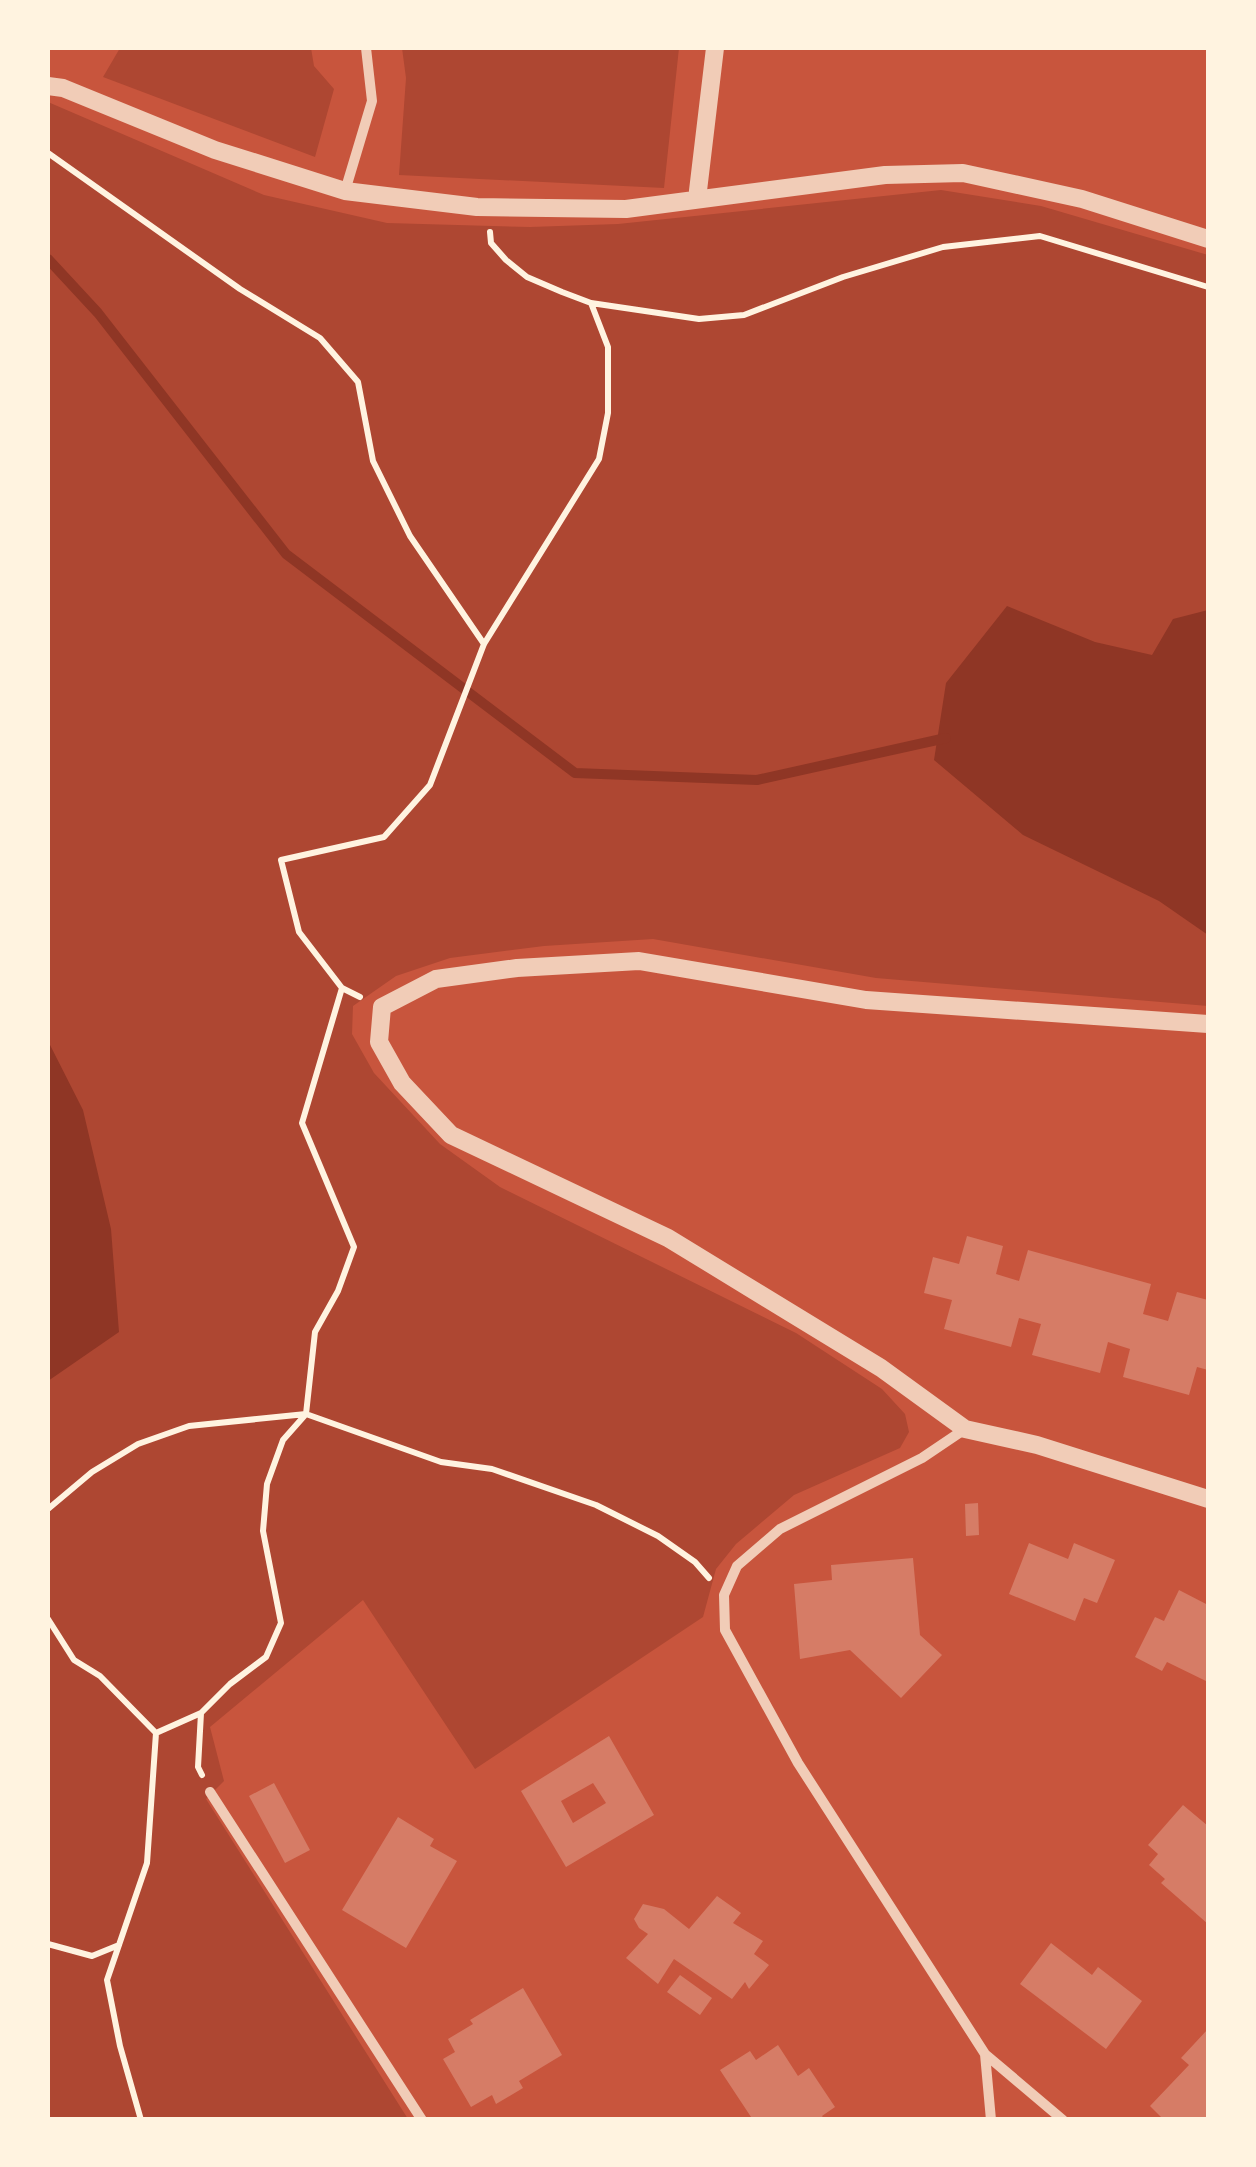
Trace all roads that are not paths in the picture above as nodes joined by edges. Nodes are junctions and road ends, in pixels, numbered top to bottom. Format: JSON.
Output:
{"nodes":[{"id":1,"x":366,"y":48,"type":"edge"},
{"id":2,"x":715,"y":48,"type":"edge"},
{"id":3,"x":48,"y":86,"type":"edge"},
{"id":4,"x":346,"y":191,"type":"junction"},
{"id":5,"x":698,"y":199,"type":"junction"},
{"id":6,"x":1208,"y":239,"type":"edge"},
{"id":7,"x":1208,"y":1024,"type":"edge"},
{"id":8,"x":966,"y":1429,"type":"junction"},
{"id":9,"x":1208,"y":1500,"type":"edge"},
{"id":10,"x":210,"y":1792,"type":"road end"},
{"id":11,"x":985,"y":2054,"type":"junction"},
{"id":12,"x":422,"y":2120,"type":"edge"},
{"id":13,"x":991,"y":2120,"type":"edge"},
{"id":14,"x":1062,"y":2120,"type":"edge"}],
"edges":[{"from":1,"to":4,"type":"street"},
{"from":2,"to":5,"type":"street"},
{"from":3,"to":4,"type":"street"},
{"from":4,"to":5,"type":"street"},
{"from":5,"to":6,"type":"street"},
{"from":7,"to":8,"type":"street"},
{"from":8,"to":9,"type":"street"},
{"from":8,"to":11,"type":"street"},
{"from":10,"to":12,"type":"street"},
{"from":11,"to":13,"type":"street"},
{"from":11,"to":14,"type":"street"}]}
